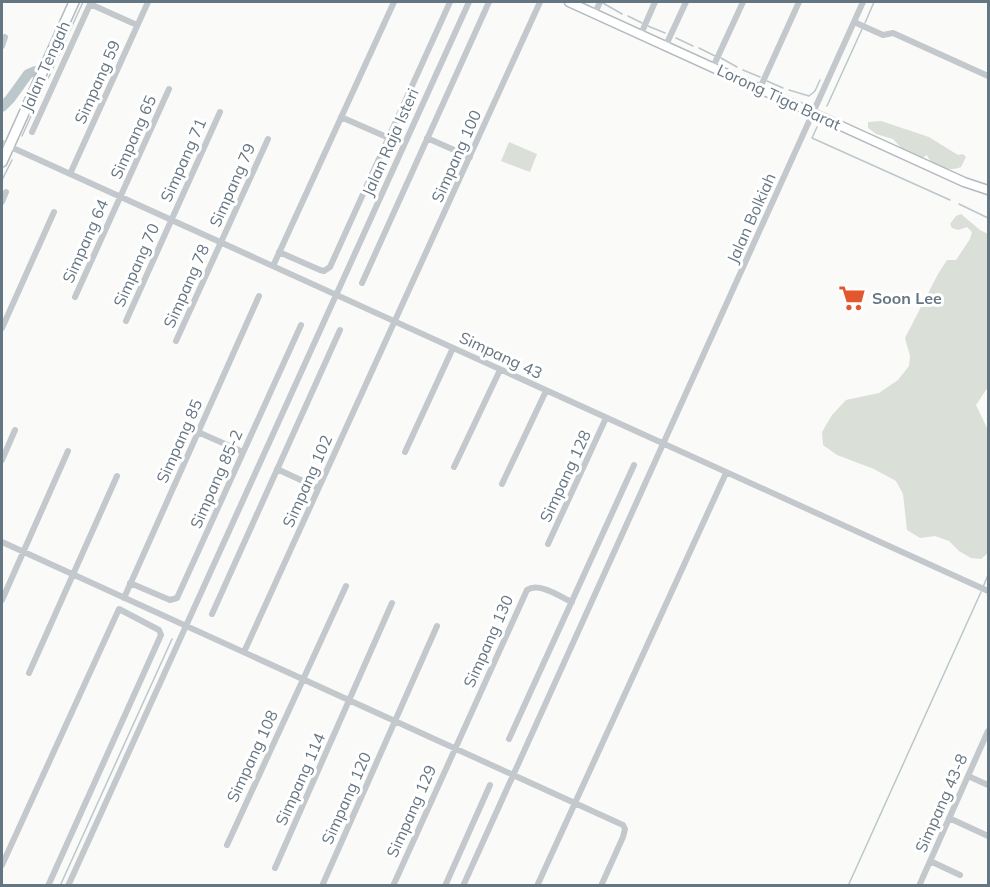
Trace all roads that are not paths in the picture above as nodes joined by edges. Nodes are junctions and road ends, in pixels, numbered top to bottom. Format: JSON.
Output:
{"nodes":[{"id":1,"x":74,"y":2,"type":"edge"},
{"id":2,"x":148,"y":2,"type":"edge"},
{"id":3,"x":394,"y":2,"type":"edge"},
{"id":4,"x":450,"y":2,"type":"edge"},
{"id":5,"x":469,"y":2,"type":"edge"},
{"id":6,"x":489,"y":2,"type":"edge"},
{"id":7,"x":540,"y":2,"type":"edge"},
{"id":8,"x":569,"y":2,"type":"edge"},
{"id":9,"x":600,"y":2,"type":"edge"},
{"id":10,"x":656,"y":2,"type":"edge"},
{"id":11,"x":686,"y":2,"type":"edge"},
{"id":12,"x":743,"y":2,"type":"edge"},
{"id":13,"x":799,"y":2,"type":"edge"},
{"id":14,"x":863,"y":2,"type":"edge"},
{"id":15,"x":91,"y":3,"type":"edge"},
{"id":16,"x":595,"y":13,"type":"junction"},
{"id":17,"x":860,"y":24,"type":"junction"},
{"id":18,"x":137,"y":26,"type":"junction"},
{"id":19,"x":641,"y":34,"type":"junction"},
{"id":20,"x":5,"y":37,"type":"edge"},
{"id":21,"x":666,"y":45,"type":"junction"},
{"id":22,"x":2,"y":46,"type":"edge"},
{"id":23,"x":713,"y":67,"type":"junction"},
{"id":24,"x":988,"y":76,"type":"edge"},
{"id":25,"x":760,"y":88,"type":"junction"},
{"id":26,"x":169,"y":89,"type":"dead end"},
{"id":27,"x":220,"y":112,"type":"dead end"},
{"id":28,"x":813,"y":112,"type":"junction"},
{"id":29,"x":341,"y":117,"type":"junction"},
{"id":30,"x":32,"y":132,"type":"dead end"},
{"id":31,"x":389,"y":138,"type":"junction"},
{"id":32,"x":427,"y":138,"type":"junction"},
{"id":33,"x":268,"y":139,"type":"dead end"},
{"id":34,"x":5,"y":145,"type":"edge"},
{"id":35,"x":470,"y":157,"type":"junction"},
{"id":36,"x":2,"y":162,"type":"edge"},
{"id":37,"x":70,"y":174,"type":"junction"},
{"id":38,"x":988,"y":190,"type":"edge"},
{"id":39,"x":6,"y":192,"type":"dead end"},
{"id":40,"x":120,"y":197,"type":"junction"},
{"id":41,"x":2,"y":202,"type":"edge"},
{"id":42,"x":54,"y":212,"type":"dead end"},
{"id":43,"x":171,"y":220,"type":"junction"},
{"id":44,"x":221,"y":242,"type":"junction"},
{"id":45,"x":279,"y":252,"type":"junction"},
{"id":46,"x":273,"y":266,"type":"junction"},
{"id":47,"x":362,"y":283,"type":"dead end"},
{"id":48,"x":336,"y":294,"type":"junction"},
{"id":49,"x":259,"y":296,"type":"dead end"},
{"id":50,"x":75,"y":297,"type":"dead end"},
{"id":51,"x":126,"y":321,"type":"dead end"},
{"id":52,"x":395,"y":321,"type":"junction"},
{"id":53,"x":301,"y":325,"type":"dead end"},
{"id":54,"x":2,"y":328,"type":"edge"},
{"id":55,"x":340,"y":330,"type":"dead end"},
{"id":56,"x":176,"y":341,"type":"dead end"},
{"id":57,"x":453,"y":348,"type":"junction"},
{"id":58,"x":500,"y":370,"type":"junction"},
{"id":59,"x":546,"y":391,"type":"junction"},
{"id":60,"x":606,"y":418,"type":"junction"},
{"id":61,"x":15,"y":430,"type":"dead end"},
{"id":62,"x":198,"y":432,"type":"junction"},
{"id":63,"x":664,"y":445,"type":"junction"},
{"id":64,"x":68,"y":451,"type":"dead end"},
{"id":65,"x":243,"y":452,"type":"junction"},
{"id":66,"x":405,"y":452,"type":"dead end"},
{"id":67,"x":2,"y":460,"type":"edge"},
{"id":68,"x":634,"y":465,"type":"dead end"},
{"id":69,"x":454,"y":467,"type":"dead end"},
{"id":70,"x":277,"y":469,"type":"junction"},
{"id":71,"x":726,"y":473,"type":"junction"},
{"id":72,"x":117,"y":476,"type":"dead end"},
{"id":73,"x":502,"y":484,"type":"dead end"},
{"id":74,"x":318,"y":488,"type":"junction"},
{"id":75,"x":2,"y":542,"type":"edge"},
{"id":76,"x":548,"y":544,"type":"dead end"},
{"id":77,"x":23,"y":552,"type":"junction"},
{"id":78,"x":73,"y":574,"type":"junction"},
{"id":79,"x":130,"y":583,"type":"junction"},
{"id":80,"x":346,"y":586,"type":"dead end"},
{"id":81,"x":987,"y":591,"type":"edge"},
{"id":82,"x":124,"y":598,"type":"junction"},
{"id":83,"x":2,"y":600,"type":"edge"},
{"id":84,"x":572,"y":602,"type":"junction"},
{"id":85,"x":392,"y":603,"type":"dead end"},
{"id":86,"x":212,"y":614,"type":"dead end"},
{"id":87,"x":185,"y":625,"type":"junction"},
{"id":88,"x":437,"y":626,"type":"dead end"},
{"id":89,"x":244,"y":652,"type":"junction"},
{"id":90,"x":29,"y":673,"type":"dead end"},
{"id":91,"x":303,"y":679,"type":"junction"},
{"id":92,"x":349,"y":700,"type":"junction"},
{"id":93,"x":395,"y":721,"type":"junction"},
{"id":94,"x":988,"y":733,"type":"edge"},
{"id":95,"x":509,"y":739,"type":"dead end"},
{"id":96,"x":455,"y":748,"type":"junction"},
{"id":97,"x":514,"y":775,"type":"junction"},
{"id":98,"x":968,"y":776,"type":"junction"},
{"id":99,"x":490,"y":785,"type":"dead end"},
{"id":100,"x":988,"y":785,"type":"edge"},
{"id":101,"x":574,"y":803,"type":"junction"},
{"id":102,"x":949,"y":818,"type":"junction"},
{"id":103,"x":988,"y":836,"type":"edge"},
{"id":104,"x":227,"y":845,"type":"dead end"},
{"id":105,"x":930,"y":861,"type":"junction"},
{"id":106,"x":2,"y":865,"type":"edge"},
{"id":107,"x":275,"y":868,"type":"dead end"},
{"id":108,"x":960,"y":875,"type":"dead end"},
{"id":109,"x":48,"y":885,"type":"edge"},
{"id":110,"x":68,"y":885,"type":"edge"},
{"id":111,"x":322,"y":885,"type":"edge"},
{"id":112,"x":393,"y":885,"type":"edge"},
{"id":113,"x":445,"y":885,"type":"edge"},
{"id":114,"x":464,"y":885,"type":"edge"},
{"id":115,"x":537,"y":885,"type":"edge"},
{"id":116,"x":601,"y":885,"type":"edge"},
{"id":117,"x":919,"y":885,"type":"edge"}],
"edges":[{"from":1,"to":34,"type":"main road","name":"Jalan Tengah"},
{"from":2,"to":18,"type":"street","name":"Simpang 59"},
{"from":3,"to":29,"type":"street"},
{"from":4,"to":31,"type":"street"},
{"from":5,"to":48,"type":"street","name":"Jalan Raja Isteri"},
{"from":6,"to":32,"type":"street","name":"Simpang 100"},
{"from":7,"to":35,"type":"street","name":"Simpang 100"},
{"from":8,"to":16,"type":"main road","name":"Lorong Tiga Barat"},
{"from":9,"to":16,"type":"street"},
{"from":10,"to":19,"type":"street"},
{"from":11,"to":21,"type":"street"},
{"from":12,"to":23,"type":"street"},
{"from":13,"to":25,"type":"street"},
{"from":14,"to":17,"type":"street","name":"Jalan Bolkiah"},
{"from":15,"to":18,"type":"street"},
{"from":15,"to":30,"type":"street"},
{"from":16,"to":19,"type":"main road","name":"Lorong Tiga Barat"},
{"from":17,"to":24,"type":"street"},
{"from":17,"to":28,"type":"street","name":"Jalan Bolkiah"},
{"from":18,"to":37,"type":"street","name":"Simpang 59"},
{"from":19,"to":21,"type":"main road","name":"Lorong Tiga Barat"},
{"from":20,"to":22,"type":"street"},
{"from":21,"to":23,"type":"main road","name":"Lorong Tiga Barat"},
{"from":23,"to":25,"type":"main road","name":"Lorong Tiga Barat"},
{"from":25,"to":28,"type":"main road","name":"Lorong Tiga Barat"},
{"from":26,"to":40,"type":"street","name":"Simpang 65"},
{"from":27,"to":43,"type":"street","name":"Simpang 71"},
{"from":28,"to":38,"type":"main road","name":"Lorong Tiga Barat"},
{"from":28,"to":63,"type":"street","name":"Jalan Bolkiah"},
{"from":29,"to":31,"type":"street"},
{"from":29,"to":45,"type":"street"},
{"from":31,"to":45,"type":"street"},
{"from":32,"to":35,"type":"street"},
{"from":32,"to":47,"type":"street","name":"Simpang 100"},
{"from":33,"to":44,"type":"street","name":"Simpang 79"},
{"from":34,"to":36,"type":"main road","name":"Jalan Tengah"},
{"from":34,"to":37,"type":"street","name":"Simpang 43"},
{"from":35,"to":52,"type":"street","name":"Simpang 100"},
{"from":37,"to":40,"type":"street","name":"Simpang 43"},
{"from":39,"to":41,"type":"street"},
{"from":40,"to":43,"type":"street","name":"Simpang 43"},
{"from":40,"to":50,"type":"street","name":"Simpang 64"},
{"from":42,"to":54,"type":"street"},
{"from":43,"to":44,"type":"street","name":"Simpang 43"},
{"from":43,"to":51,"type":"street","name":"Simpang 70"},
{"from":44,"to":46,"type":"street","name":"Simpang 43"},
{"from":44,"to":56,"type":"street","name":"Simpang 78"},
{"from":45,"to":46,"type":"street"},
{"from":46,"to":48,"type":"street","name":"Simpang 43"},
{"from":48,"to":52,"type":"street","name":"Simpang 43"},
{"from":48,"to":87,"type":"street","name":"Jalan Raja Isteri"},
{"from":49,"to":62,"type":"street","name":"Simpang 85"},
{"from":52,"to":57,"type":"street","name":"Simpang 43"},
{"from":52,"to":74,"type":"street","name":"Simpang 102"},
{"from":53,"to":65,"type":"street","name":"Simpang 85-2"},
{"from":55,"to":70,"type":"street","name":"Simpang 102"},
{"from":57,"to":58,"type":"street","name":"Simpang 43"},
{"from":57,"to":66,"type":"street"},
{"from":58,"to":59,"type":"street","name":"Simpang 43"},
{"from":58,"to":69,"type":"street"},
{"from":59,"to":60,"type":"street","name":"Simpang 43"},
{"from":59,"to":73,"type":"street"},
{"from":60,"to":63,"type":"street","name":"Simpang 43"},
{"from":60,"to":76,"type":"street","name":"Simpang 128"},
{"from":61,"to":67,"type":"street"},
{"from":62,"to":65,"type":"street"},
{"from":62,"to":79,"type":"street","name":"Simpang 85"},
{"from":63,"to":71,"type":"street","name":"Simpang 43"},
{"from":63,"to":97,"type":"street","name":"Jalan Bolkiah"},
{"from":64,"to":77,"type":"street"},
{"from":65,"to":79,"type":"street","name":"Simpang 85-2"},
{"from":68,"to":84,"type":"street"},
{"from":70,"to":74,"type":"street"},
{"from":70,"to":86,"type":"street","name":"Simpang 102"},
{"from":71,"to":81,"type":"street","name":"Simpang 43"},
{"from":71,"to":101,"type":"street"},
{"from":72,"to":78,"type":"street"},
{"from":74,"to":89,"type":"street","name":"Simpang 102"},
{"from":75,"to":77,"type":"street"},
{"from":77,"to":78,"type":"street"},
{"from":77,"to":83,"type":"street"},
{"from":78,"to":82,"type":"street"},
{"from":78,"to":90,"type":"street"},
{"from":79,"to":82,"type":"street","name":"Simpang 85"},
{"from":80,"to":91,"type":"street","name":"Simpang 108"},
{"from":82,"to":87,"type":"street"},
{"from":84,"to":95,"type":"street"},
{"from":84,"to":96,"type":"street","name":"Simpang 130"},
{"from":85,"to":92,"type":"street","name":"Simpang 114"},
{"from":87,"to":89,"type":"street"},
{"from":87,"to":110,"type":"street","name":"Jalan Raja Isteri"},
{"from":88,"to":93,"type":"street","name":"Simpang 120"},
{"from":89,"to":91,"type":"street"},
{"from":91,"to":92,"type":"street"},
{"from":91,"to":104,"type":"street","name":"Simpang 108"},
{"from":92,"to":93,"type":"street"},
{"from":92,"to":107,"type":"street","name":"Simpang 114"},
{"from":93,"to":96,"type":"street"},
{"from":93,"to":111,"type":"street","name":"Simpang 120"},
{"from":94,"to":98,"type":"street","name":"Simpang 43-8"},
{"from":96,"to":97,"type":"street"},
{"from":96,"to":112,"type":"street","name":"Simpang 129"},
{"from":97,"to":101,"type":"street"},
{"from":97,"to":114,"type":"street","name":"Jalan Bolkiah"},
{"from":98,"to":100,"type":"street"},
{"from":98,"to":102,"type":"street","name":"Simpang 43-8"},
{"from":99,"to":113,"type":"street"},
{"from":101,"to":115,"type":"street"},
{"from":101,"to":116,"type":"street"},
{"from":102,"to":103,"type":"street"},
{"from":102,"to":105,"type":"street","name":"Simpang 43-8"},
{"from":105,"to":108,"type":"street"},
{"from":105,"to":117,"type":"street","name":"Simpang 43-8"},
{"from":106,"to":109,"type":"street"}]}
